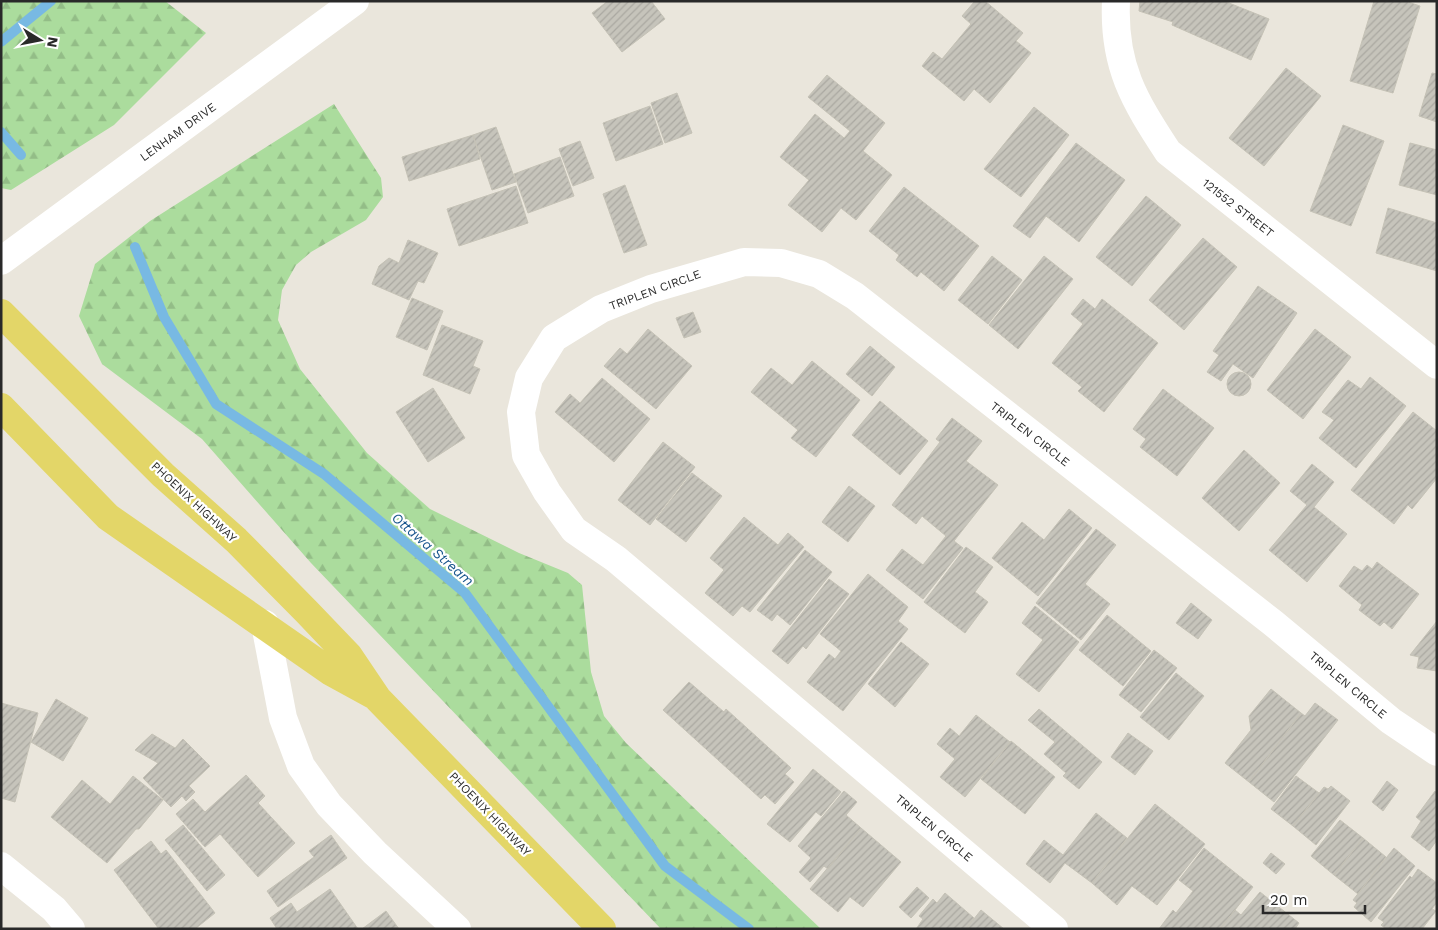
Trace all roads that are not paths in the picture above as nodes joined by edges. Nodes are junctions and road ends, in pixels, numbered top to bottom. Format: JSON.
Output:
{"nodes":[{"id":1,"x":355,"y":1,"type":"edge"},
{"id":2,"x":1116,"y":1,"type":"edge"},
{"id":3,"x":1,"y":261,"type":"edge"},
{"id":4,"x":1,"y":313,"type":"edge"},
{"id":5,"x":1437,"y":365,"type":"edge"},
{"id":6,"x":1,"y":408,"type":"edge"},
{"id":7,"x":265,"y":624,"type":"junction"},
{"id":8,"x":378,"y":699,"type":"junction"},
{"id":9,"x":1437,"y":752,"type":"edge"},
{"id":10,"x":1,"y":866,"type":"edge"},
{"id":11,"x":71,"y":929,"type":"edge"},
{"id":12,"x":457,"y":929,"type":"edge"},
{"id":13,"x":602,"y":929,"type":"edge"},
{"id":14,"x":1054,"y":929,"type":"edge"}],
"edges":[{"from":1,"to":3,"type":"street","name":"LENHAM DRIVE"},
{"from":2,"to":5,"type":"street","name":"121552 STREET"},
{"from":4,"to":8,"type":"main road","name":"PHOENIX HIGHWAY"},
{"from":6,"to":7,"type":"main road","name":"PHOENIX HIGHWAY"},
{"from":7,"to":8,"type":"main road","name":"PHOENIX HIGHWAY"},
{"from":7,"to":12,"type":"street"},
{"from":8,"to":13,"type":"main road","name":"PHOENIX HIGHWAY"},
{"from":9,"to":14,"type":"street","name":"TRIPLEN CIRCLE"},
{"from":10,"to":11,"type":"street"}]}
